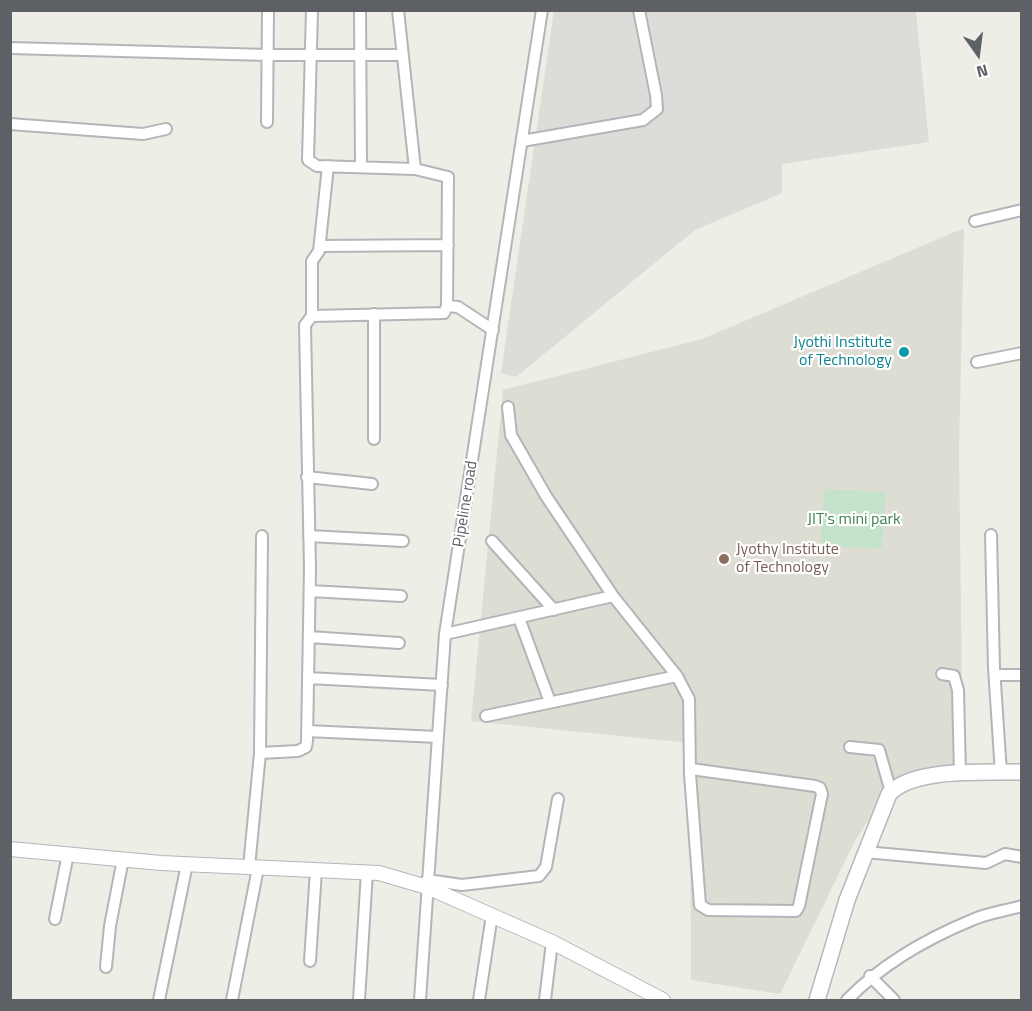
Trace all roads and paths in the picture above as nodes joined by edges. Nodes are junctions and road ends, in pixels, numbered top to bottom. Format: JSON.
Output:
{"nodes":[{"id":1,"x":268,"y":10,"type":"edge"},
{"id":2,"x":312,"y":10,"type":"edge"},
{"id":3,"x":360,"y":10,"type":"edge"},
{"id":4,"x":398,"y":10,"type":"edge"},
{"id":5,"x":542,"y":10,"type":"edge"},
{"id":6,"x":639,"y":10,"type":"edge"},
{"id":7,"x":10,"y":48,"type":"edge"},
{"id":8,"x":268,"y":55,"type":"junction"},
{"id":9,"x":310,"y":55,"type":"junction"},
{"id":10,"x":358,"y":55,"type":"junction"},
{"id":11,"x":401,"y":55,"type":"junction"},
{"id":12,"x":267,"y":122,"type":"dead end"},
{"id":13,"x":10,"y":124,"type":"edge"},
{"id":14,"x":166,"y":129,"type":"dead end"},
{"id":15,"x":522,"y":141,"type":"junction"},
{"id":16,"x":328,"y":166,"type":"junction"},
{"id":17,"x":360,"y":166,"type":"junction"},
{"id":18,"x":415,"y":169,"type":"junction"},
{"id":19,"x":1022,"y":210,"type":"edge"},
{"id":20,"x":975,"y":221,"type":"dead end"},
{"id":21,"x":448,"y":245,"type":"junction"},
{"id":22,"x":320,"y":246,"type":"junction"},
{"id":23,"x":447,"y":306,"type":"junction"},
{"id":24,"x":374,"y":315,"type":"junction"},
{"id":25,"x":312,"y":316,"type":"junction"},
{"id":26,"x":493,"y":330,"type":"junction"},
{"id":27,"x":1022,"y":353,"type":"edge"},
{"id":28,"x":977,"y":362,"type":"dead end"},
{"id":29,"x":508,"y":407,"type":"dead end"},
{"id":30,"x":374,"y":439,"type":"dead end"},
{"id":31,"x":307,"y":477,"type":"junction"},
{"id":32,"x":372,"y":484,"type":"dead end"},
{"id":33,"x":991,"y":535,"type":"dead end"},
{"id":34,"x":262,"y":536,"type":"dead end"},
{"id":35,"x":309,"y":536,"type":"junction"},
{"id":36,"x":404,"y":541,"type":"dead end"},
{"id":37,"x":492,"y":541,"type":"dead end"},
{"id":38,"x":310,"y":591,"type":"junction"},
{"id":39,"x":401,"y":596,"type":"dead end"},
{"id":40,"x":613,"y":596,"type":"junction"},
{"id":41,"x":554,"y":610,"type":"junction"},
{"id":42,"x":519,"y":618,"type":"junction"},
{"id":43,"x":446,"y":634,"type":"junction"},
{"id":44,"x":309,"y":637,"type":"junction"},
{"id":45,"x":399,"y":643,"type":"dead end"},
{"id":46,"x":942,"y":674,"type":"dead end"},
{"id":47,"x":995,"y":675,"type":"junction"},
{"id":48,"x":1022,"y":675,"type":"edge"},
{"id":49,"x":677,"y":676,"type":"junction"},
{"id":50,"x":308,"y":678,"type":"junction"},
{"id":51,"x":442,"y":685,"type":"junction"},
{"id":52,"x":550,"y":702,"type":"junction"},
{"id":53,"x":486,"y":716,"type":"dead end"},
{"id":54,"x":307,"y":731,"type":"junction"},
{"id":55,"x":438,"y":737,"type":"junction"},
{"id":56,"x":850,"y":747,"type":"dead end"},
{"id":57,"x":260,"y":753,"type":"junction"},
{"id":58,"x":691,"y":769,"type":"junction"},
{"id":59,"x":1022,"y":772,"type":"edge"},
{"id":60,"x":1000,"y":773,"type":"junction"},
{"id":61,"x":960,"y":774,"type":"junction"},
{"id":62,"x":891,"y":792,"type":"junction"},
{"id":63,"x":558,"y":799,"type":"dead end"},
{"id":64,"x":10,"y":849,"type":"edge"},
{"id":65,"x":865,"y":852,"type":"junction"},
{"id":66,"x":68,"y":854,"type":"junction"},
{"id":67,"x":1022,"y":857,"type":"edge"},
{"id":68,"x":123,"y":859,"type":"junction"},
{"id":69,"x":186,"y":864,"type":"junction"},
{"id":70,"x":254,"y":867,"type":"junction"},
{"id":71,"x":316,"y":870,"type":"junction"},
{"id":72,"x":367,"y":872,"type":"junction"},
{"id":73,"x":427,"y":884,"type":"junction"},
{"id":74,"x":1021,"y":909,"type":"edge"},
{"id":75,"x":492,"y":915,"type":"junction"},
{"id":76,"x":55,"y":919,"type":"dead end"},
{"id":77,"x":552,"y":942,"type":"junction"},
{"id":78,"x":310,"y":960,"type":"dead end"},
{"id":79,"x":106,"y":967,"type":"dead end"},
{"id":80,"x":870,"y":976,"type":"junction"},
{"id":81,"x":159,"y":1000,"type":"edge"},
{"id":82,"x":232,"y":1000,"type":"edge"},
{"id":83,"x":359,"y":1000,"type":"edge"},
{"id":84,"x":420,"y":1000,"type":"edge"},
{"id":85,"x":479,"y":1000,"type":"edge"},
{"id":86,"x":545,"y":1000,"type":"edge"},
{"id":87,"x":663,"y":1000,"type":"edge"},
{"id":88,"x":817,"y":1000,"type":"edge"},
{"id":89,"x":847,"y":1000,"type":"edge"},
{"id":90,"x":894,"y":1000,"type":"edge"}],
"edges":[{"from":1,"to":8,"type":"street"},
{"from":2,"to":9,"type":"street"},
{"from":3,"to":10,"type":"street"},
{"from":4,"to":11,"type":"street"},
{"from":5,"to":15,"type":"street","name":"Pipeline road"},
{"from":6,"to":15,"type":"street"},
{"from":7,"to":8,"type":"street"},
{"from":8,"to":9,"type":"street"},
{"from":8,"to":12,"type":"street"},
{"from":9,"to":10,"type":"street"},
{"from":9,"to":16,"type":"street"},
{"from":10,"to":11,"type":"street"},
{"from":10,"to":17,"type":"street"},
{"from":11,"to":18,"type":"street"},
{"from":13,"to":14,"type":"street"},
{"from":15,"to":26,"type":"street","name":"Pipeline road"},
{"from":16,"to":17,"type":"street"},
{"from":16,"to":22,"type":"street"},
{"from":17,"to":18,"type":"street"},
{"from":18,"to":21,"type":"street"},
{"from":19,"to":20,"type":"street"},
{"from":21,"to":22,"type":"street"},
{"from":21,"to":23,"type":"street"},
{"from":22,"to":25,"type":"street"},
{"from":23,"to":24,"type":"street"},
{"from":23,"to":26,"type":"street"},
{"from":24,"to":25,"type":"street"},
{"from":24,"to":30,"type":"street"},
{"from":25,"to":31,"type":"street"},
{"from":26,"to":43,"type":"street","name":"Pipeline road"},
{"from":27,"to":28,"type":"street"},
{"from":29,"to":40,"type":"street"},
{"from":31,"to":32,"type":"street"},
{"from":31,"to":35,"type":"street"},
{"from":33,"to":47,"type":"street"},
{"from":34,"to":57,"type":"street"},
{"from":35,"to":36,"type":"street"},
{"from":35,"to":38,"type":"street"},
{"from":37,"to":41,"type":"street"},
{"from":38,"to":39,"type":"street"},
{"from":38,"to":44,"type":"street"},
{"from":40,"to":41,"type":"street"},
{"from":40,"to":49,"type":"street"},
{"from":41,"to":42,"type":"street"},
{"from":42,"to":43,"type":"street"},
{"from":42,"to":52,"type":"street"},
{"from":43,"to":51,"type":"street","name":"Pipeline road"},
{"from":44,"to":45,"type":"street"},
{"from":44,"to":50,"type":"street"},
{"from":46,"to":61,"type":"street"},
{"from":47,"to":48,"type":"street"},
{"from":47,"to":60,"type":"street"},
{"from":49,"to":52,"type":"street"},
{"from":49,"to":58,"type":"street"},
{"from":50,"to":51,"type":"street"},
{"from":50,"to":54,"type":"street"},
{"from":51,"to":55,"type":"street","name":"Pipeline road"},
{"from":52,"to":53,"type":"street"},
{"from":54,"to":55,"type":"street"},
{"from":54,"to":57,"type":"street"},
{"from":55,"to":73,"type":"street","name":"Pipeline road"},
{"from":56,"to":62,"type":"street"},
{"from":57,"to":70,"type":"street"},
{"from":58,"to":58,"type":"street"},
{"from":59,"to":60,"type":"main road"},
{"from":60,"to":61,"type":"main road"},
{"from":61,"to":62,"type":"main road"},
{"from":62,"to":65,"type":"main road"},
{"from":63,"to":73,"type":"street"},
{"from":64,"to":66,"type":"street"},
{"from":65,"to":67,"type":"street"},
{"from":65,"to":88,"type":"main road"},
{"from":66,"to":68,"type":"street"},
{"from":66,"to":76,"type":"street"},
{"from":68,"to":69,"type":"street"},
{"from":68,"to":79,"type":"street"},
{"from":69,"to":70,"type":"street"},
{"from":69,"to":81,"type":"street"},
{"from":70,"to":71,"type":"street"},
{"from":70,"to":82,"type":"street"},
{"from":71,"to":72,"type":"street"},
{"from":71,"to":78,"type":"street"},
{"from":72,"to":73,"type":"street"},
{"from":72,"to":83,"type":"street"},
{"from":73,"to":75,"type":"street"},
{"from":73,"to":84,"type":"street","name":"Pipeline road"},
{"from":74,"to":80,"type":"street"},
{"from":75,"to":77,"type":"street"},
{"from":75,"to":85,"type":"street"},
{"from":77,"to":86,"type":"street"},
{"from":77,"to":87,"type":"street"},
{"from":80,"to":89,"type":"street"},
{"from":80,"to":90,"type":"street"}]}
